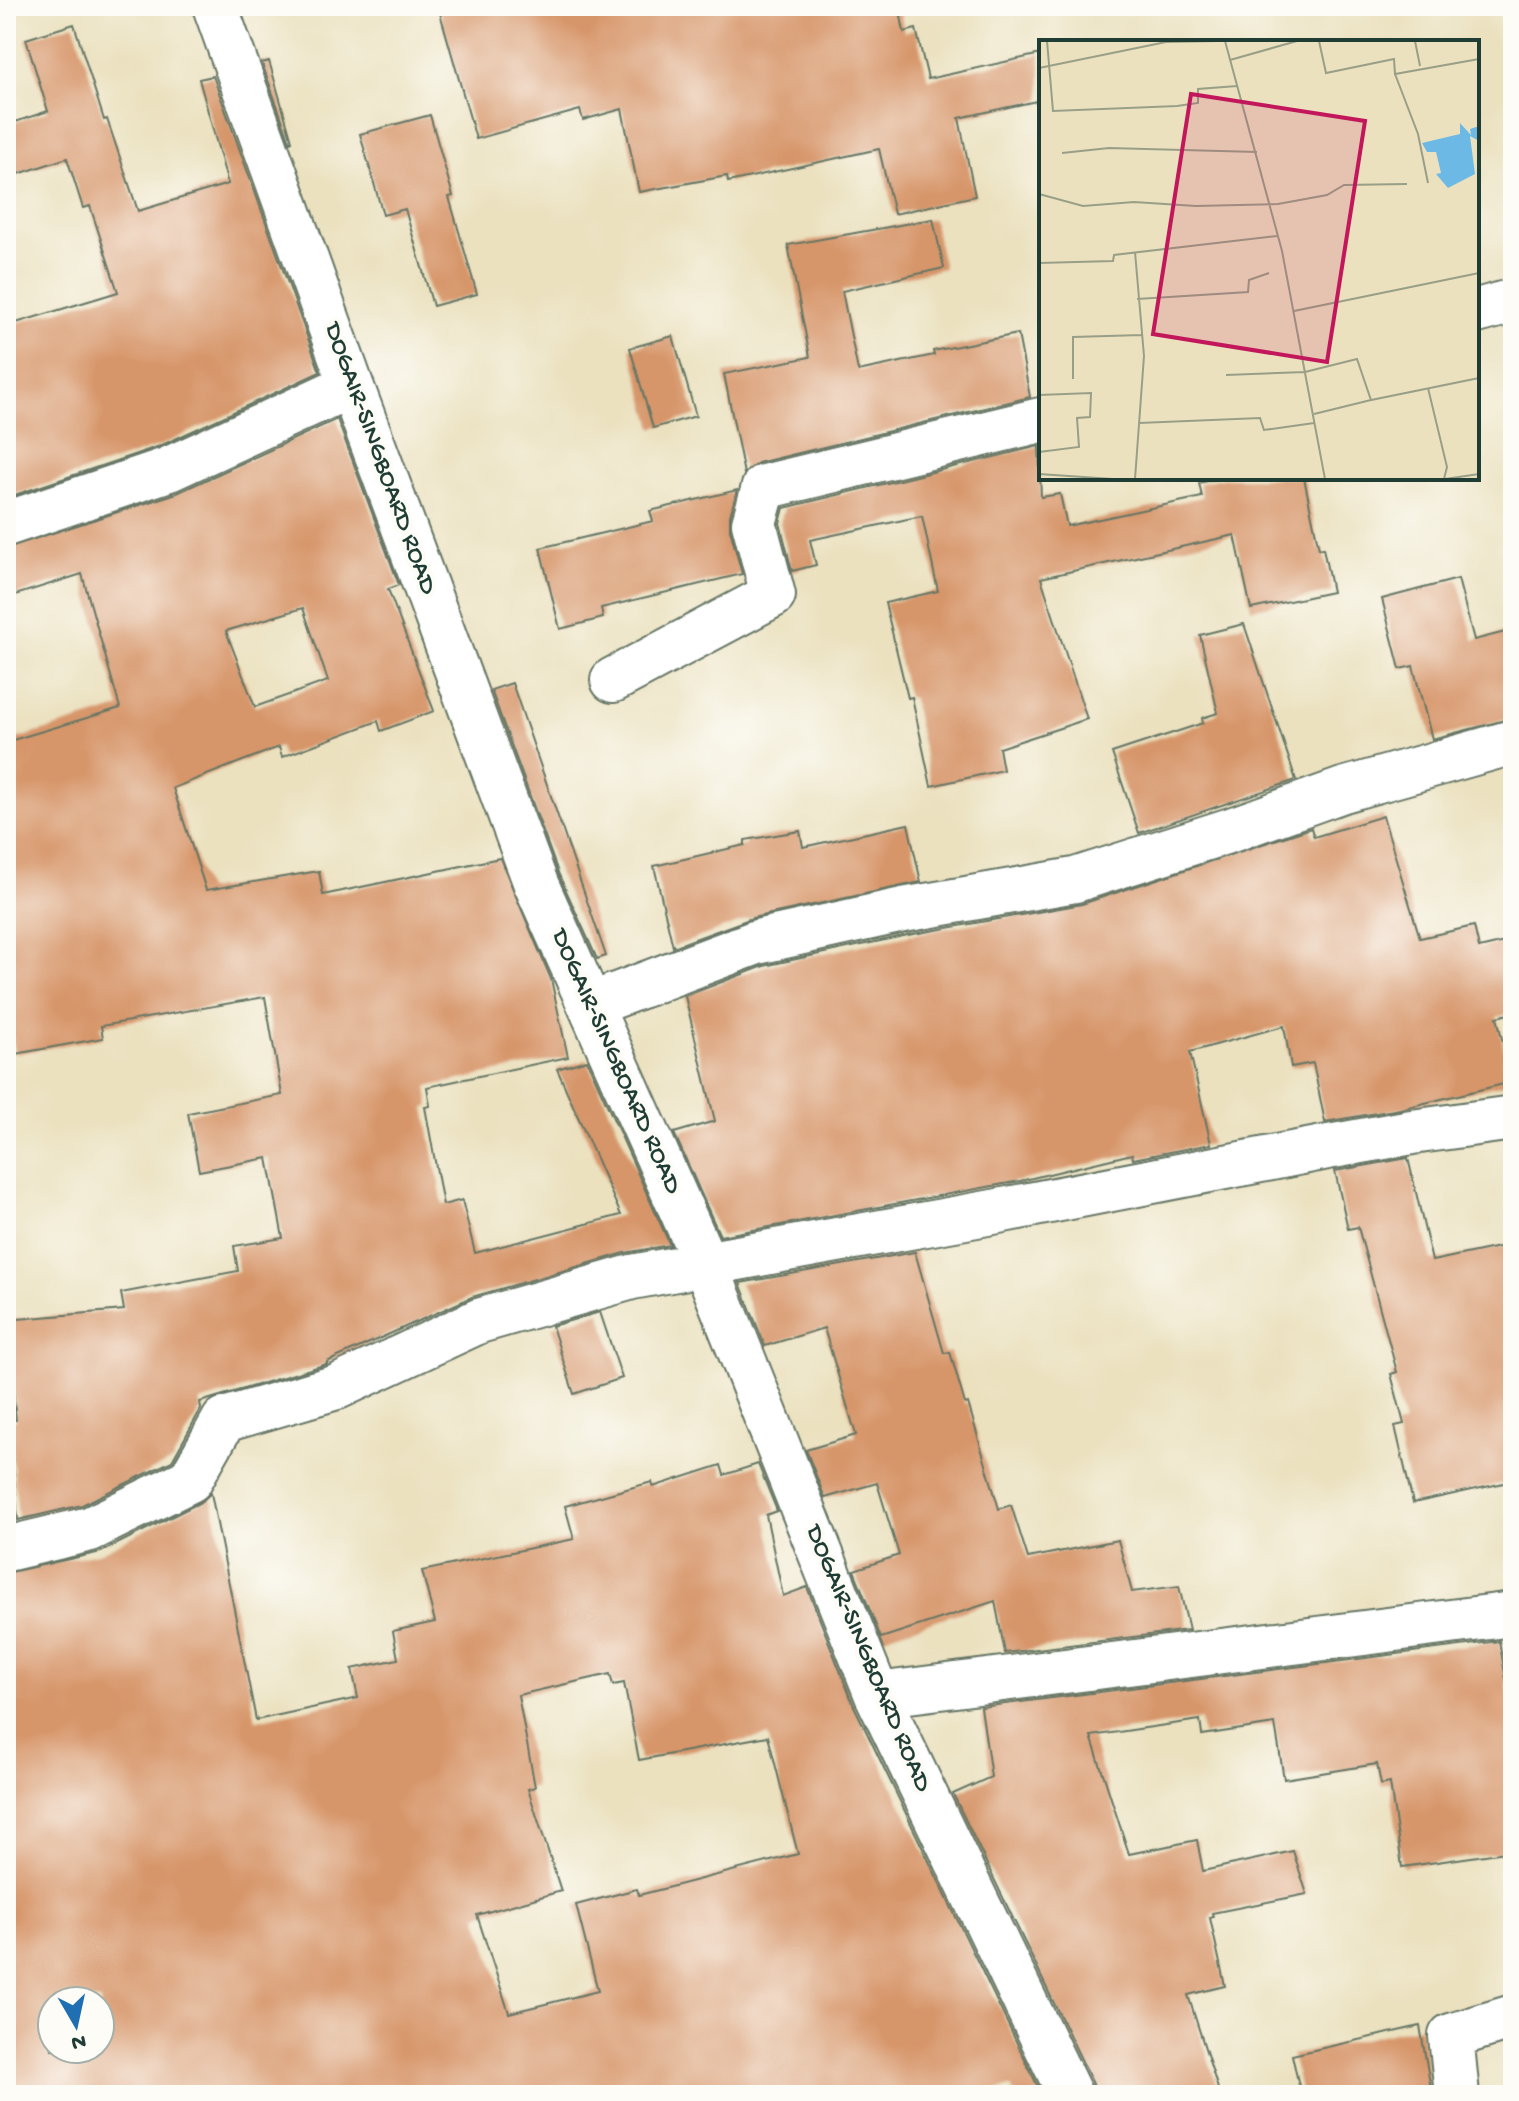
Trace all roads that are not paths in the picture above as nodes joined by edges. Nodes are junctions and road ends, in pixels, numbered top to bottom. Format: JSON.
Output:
{"nodes":[{"id":1,"x":215,"y":6,"type":"edge"},
{"id":2,"x":1513,"y":301,"type":"edge"},
{"id":3,"x":1479,"y":310,"type":"edge"},
{"id":4,"x":351,"y":385,"type":"junction"},
{"id":5,"x":1039,"y":420,"type":"edge"},
{"id":6,"x":6,"y":524,"type":"edge"},
{"id":7,"x":613,"y":680,"type":"dead end"},
{"id":8,"x":1513,"y":742,"type":"edge"},
{"id":9,"x":590,"y":1005,"type":"junction"},
{"id":10,"x":1513,"y":1118,"type":"edge"},
{"id":11,"x":705,"y":1263,"type":"junction"},
{"id":12,"x":6,"y":1549,"type":"edge"},
{"id":13,"x":1513,"y":1614,"type":"edge"},
{"id":14,"x":877,"y":1695,"type":"junction"},
{"id":15,"x":1513,"y":2017,"type":"edge"},
{"id":16,"x":1070,"y":2095,"type":"edge"},
{"id":17,"x":1457,"y":2095,"type":"edge"}],
"edges":[{"from":1,"to":4,"type":"street","name":"DOGAIR-SINGBOARD ROAD"},
{"from":2,"to":3,"type":"street"},
{"from":4,"to":6,"type":"street"},
{"from":4,"to":9,"type":"street","name":"DOGAIR-SINGBOARD ROAD"},
{"from":5,"to":7,"type":"street"},
{"from":8,"to":9,"type":"street"},
{"from":9,"to":11,"type":"street","name":"DOGAIR-SINGBOARD ROAD"},
{"from":10,"to":11,"type":"street"},
{"from":11,"to":12,"type":"street"},
{"from":11,"to":14,"type":"street","name":"DOGAIR-SINGBOARD ROAD"},
{"from":13,"to":14,"type":"street"},
{"from":14,"to":16,"type":"street","name":"DOGAIR-SINGBOARD ROAD"},
{"from":15,"to":17,"type":"street"}]}
